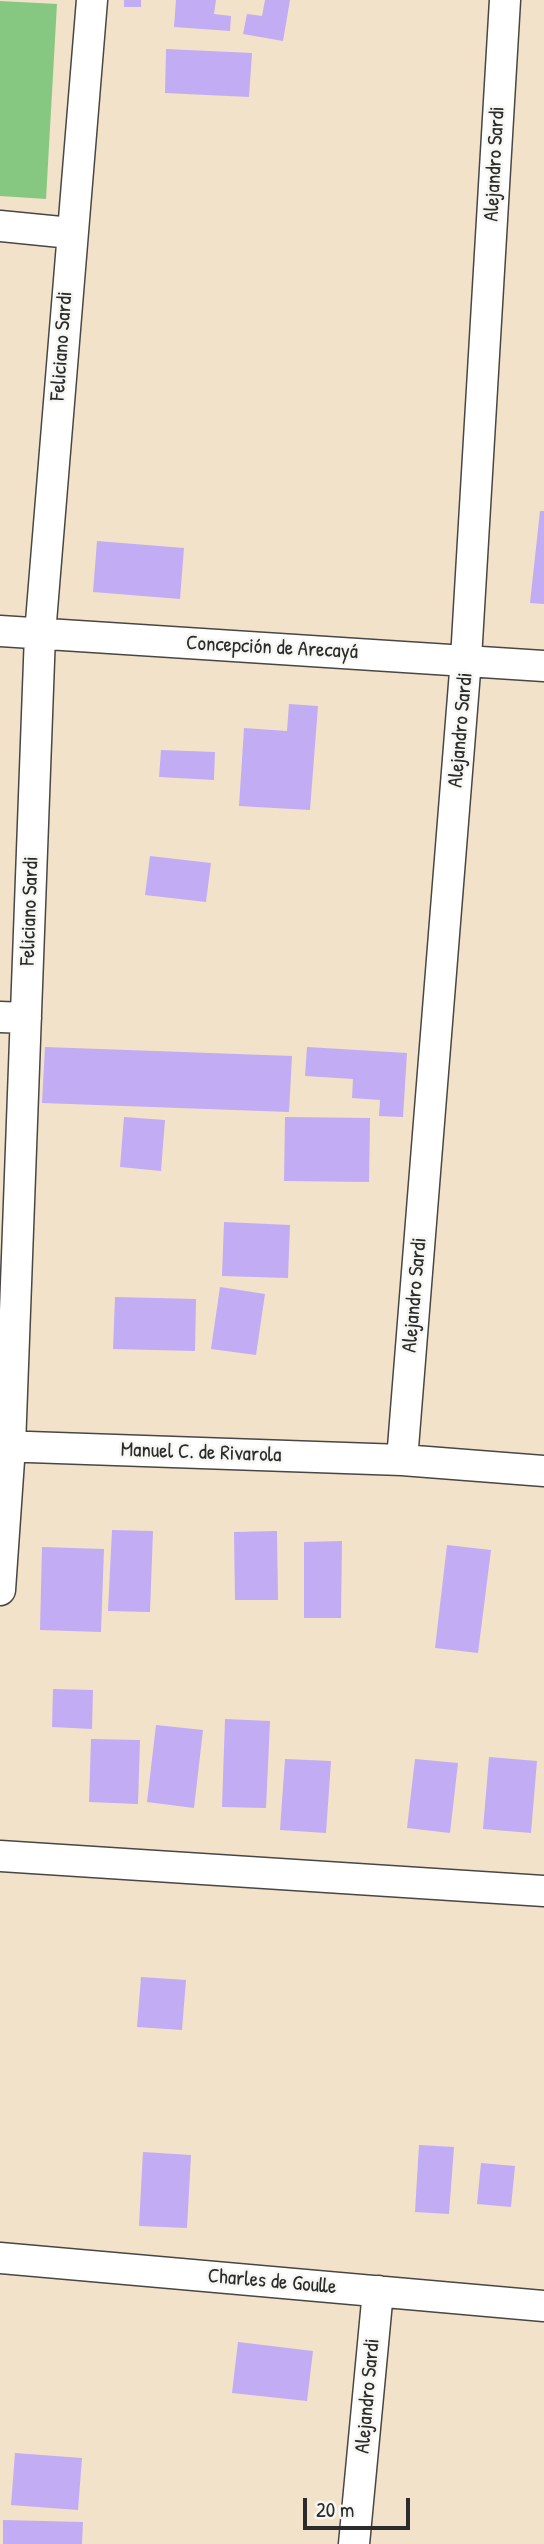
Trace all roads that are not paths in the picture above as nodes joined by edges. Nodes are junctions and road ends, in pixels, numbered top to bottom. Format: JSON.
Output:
{"nodes":[{"id":1,"x":92,"y":0,"type":"edge"},
{"id":2,"x":505,"y":0,"type":"edge"},
{"id":3,"x":0,"y":226,"type":"edge"},
{"id":4,"x":71,"y":233,"type":"junction"},
{"id":5,"x":0,"y":631,"type":"edge"},
{"id":6,"x":40,"y":634,"type":"junction"},
{"id":7,"x":466,"y":659,"type":"junction"},
{"id":8,"x":544,"y":666,"type":"edge"},
{"id":9,"x":13,"y":1017,"type":"edge"},
{"id":10,"x":5,"y":1446,"type":"edge"},
{"id":11,"x":402,"y":1460,"type":"junction"},
{"id":12,"x":544,"y":1471,"type":"edge"},
{"id":13,"x":0,"y":1590,"type":"edge"},
{"id":14,"x":0,"y":1856,"type":"edge"},
{"id":15,"x":544,"y":1891,"type":"edge"},
{"id":16,"x":0,"y":2258,"type":"edge"},
{"id":17,"x":377,"y":2291,"type":"junction"},
{"id":18,"x":544,"y":2306,"type":"edge"},
{"id":19,"x":354,"y":2544,"type":"edge"}],
"edges":[{"from":1,"to":4,"type":"street","name":"Feliciano Sardi"},
{"from":2,"to":7,"type":"street","name":"Alejandro Sardi"},
{"from":3,"to":4,"type":"street"},
{"from":4,"to":6,"type":"street","name":"Feliciano Sardi"},
{"from":5,"to":6,"type":"street","name":"Concepción de Arecayá"},
{"from":6,"to":7,"type":"street","name":"Concepción de Arecayá"},
{"from":6,"to":9,"type":"street","name":"Feliciano Sardi"},
{"from":7,"to":8,"type":"street","name":"Concepción de Arecayá"},
{"from":7,"to":11,"type":"street","name":"Alejandro Sardi"},
{"from":9,"to":10,"type":"street","name":"Feliciano Sardi"},
{"from":10,"to":11,"type":"street","name":"Manuel C. de Rivarola"},
{"from":10,"to":13,"type":"street","name":"Feliciano Sardi"},
{"from":11,"to":12,"type":"street","name":"Manuel C. de Rivarola"},
{"from":14,"to":15,"type":"street"},
{"from":16,"to":17,"type":"street","name":"Charles de Goulle"},
{"from":17,"to":18,"type":"street","name":"Charles de Goulle"},
{"from":17,"to":19,"type":"street","name":"Alejandro Sardi"}]}
